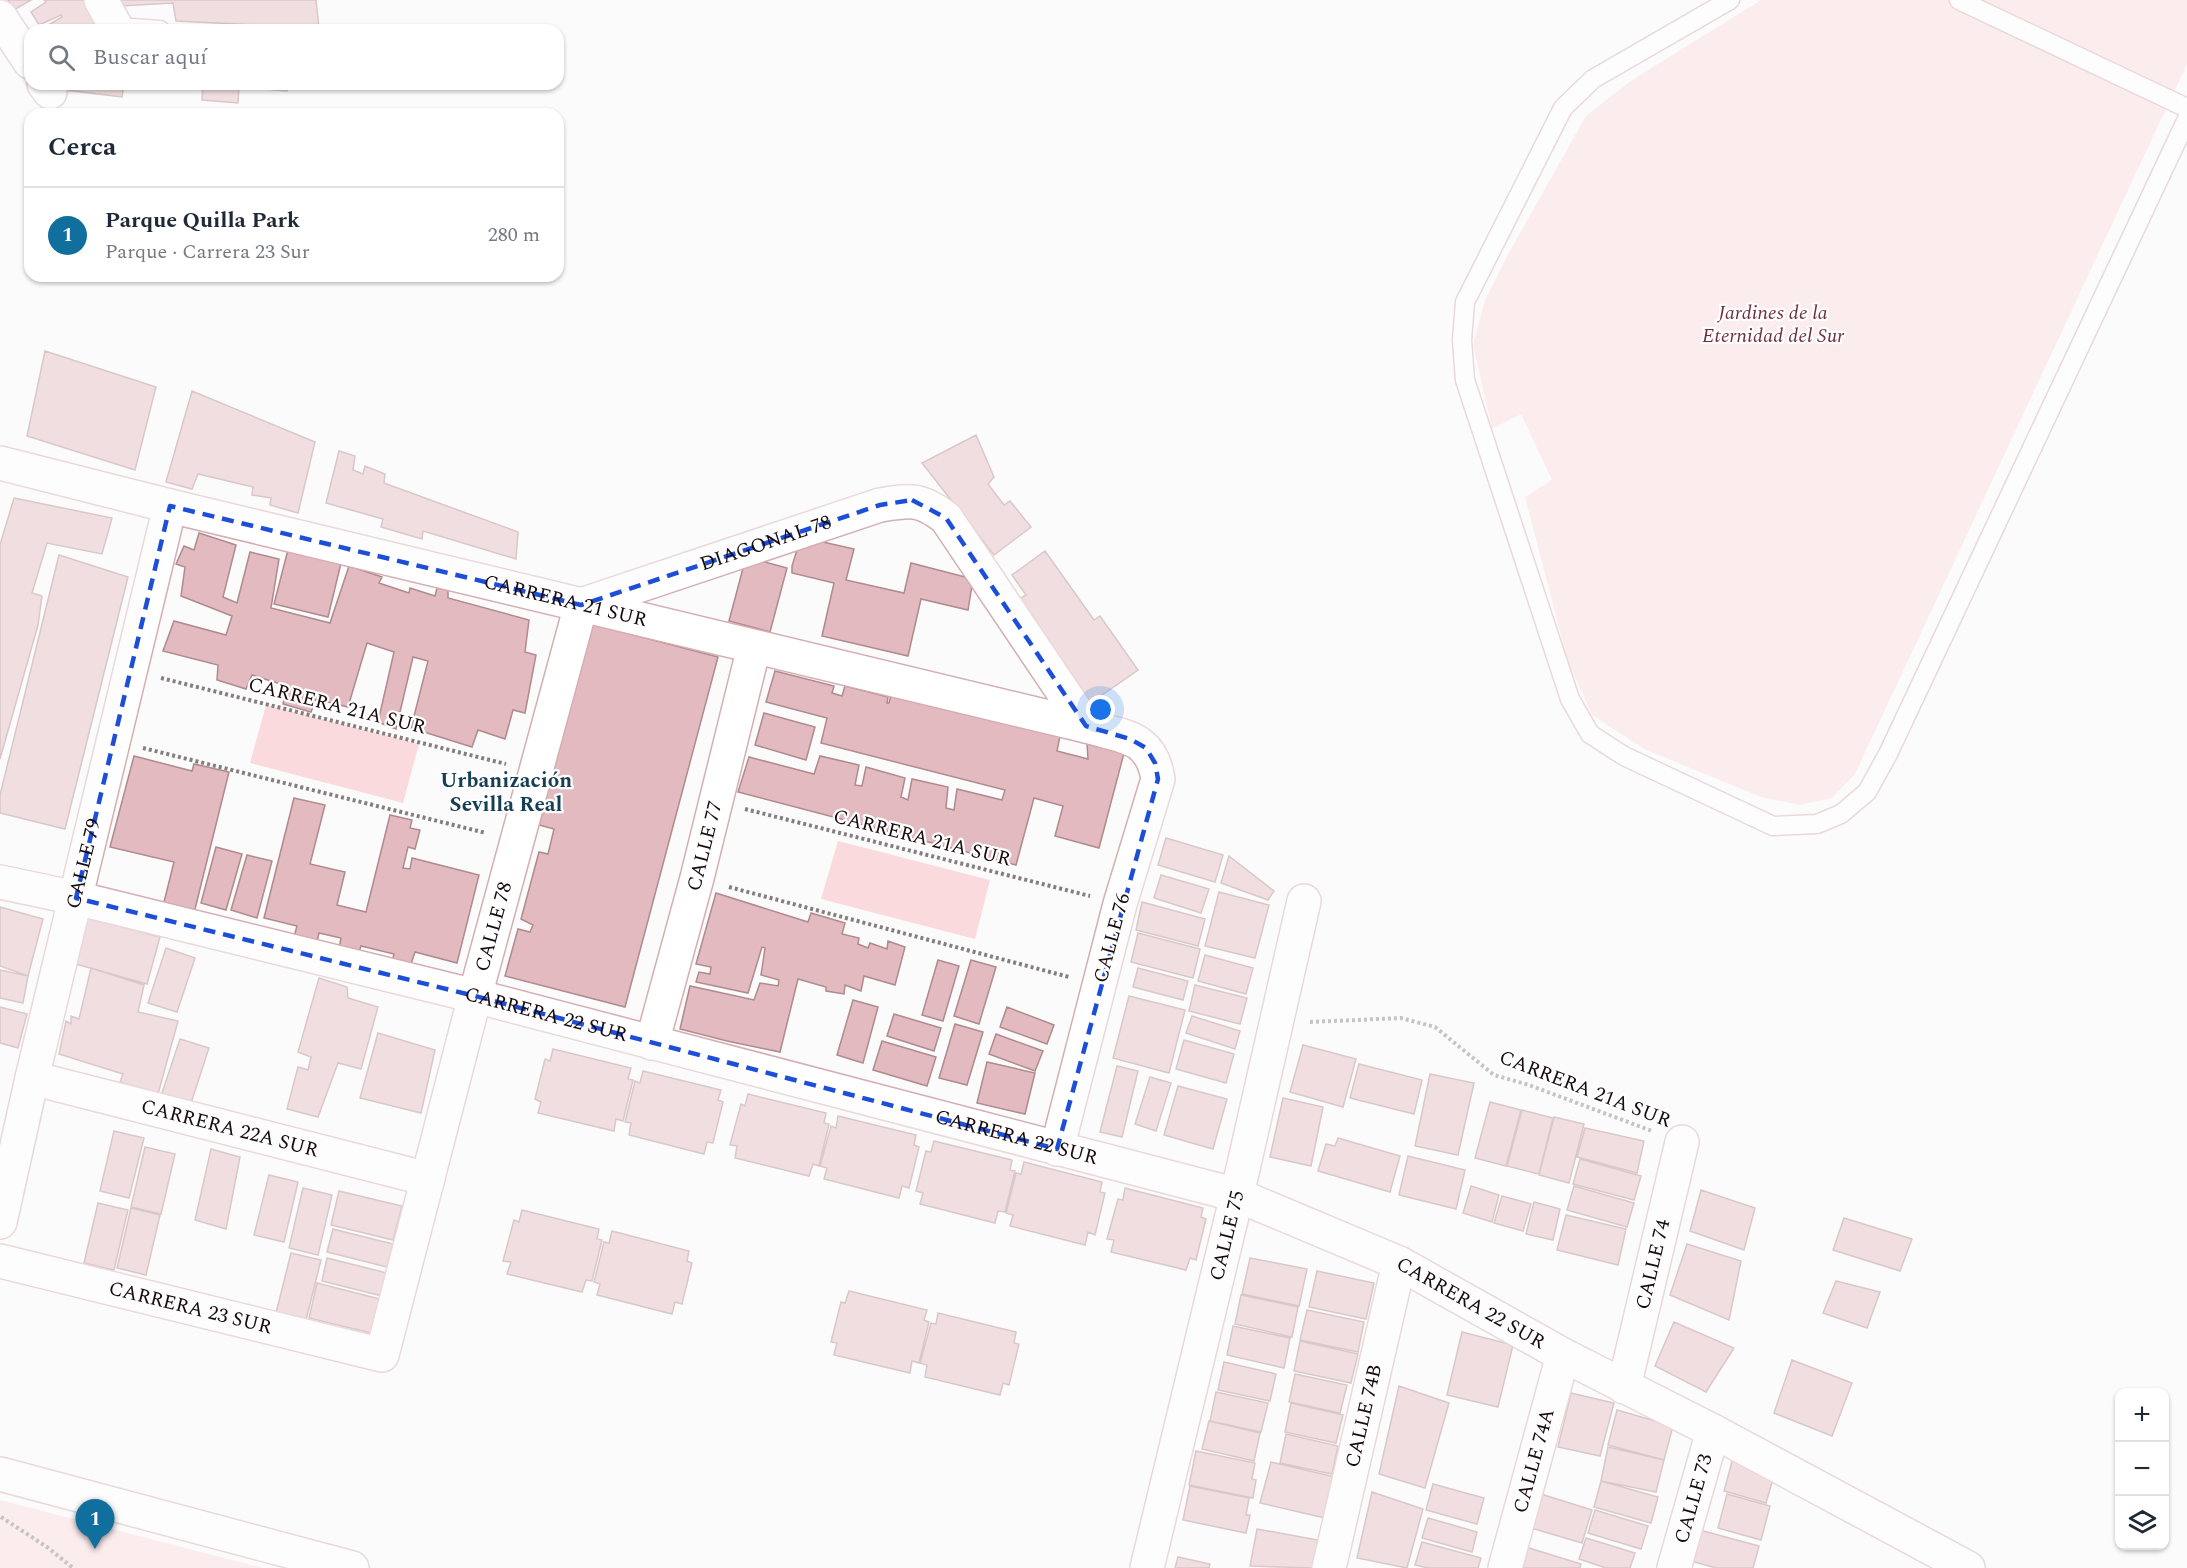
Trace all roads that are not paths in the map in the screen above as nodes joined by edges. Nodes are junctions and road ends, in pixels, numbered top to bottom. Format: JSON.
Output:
{"nodes":[{"id":1,"x":1730,"y":0,"type":"edge"},
{"id":2,"x":1959,"y":0,"type":"edge"},
{"id":3,"x":108,"y":14,"type":"edge"},
{"id":4,"x":0,"y":17,"type":"edge"},
{"id":5,"x":140,"y":24,"type":"edge"},
{"id":6,"x":24,"y":53,"type":"edge"},
{"id":7,"x":2187,"y":108,"type":"edge"},
{"id":8,"x":2187,"y":119,"type":"edge"},
{"id":9,"x":0,"y":463,"type":"edge"},
{"id":10,"x":170,"y":506,"type":"junction"},
{"id":11,"x":581,"y":605,"type":"junction"},
{"id":12,"x":754,"y":647,"type":"junction"},
{"id":13,"x":1086,"y":726,"type":"junction"},
{"id":14,"x":1131,"y":739,"type":"joint"},
{"id":15,"x":0,"y":882,"type":"edge"},
{"id":16,"x":76,"y":898,"type":"junction"},
{"id":17,"x":1304,"y":902,"type":"dead end"},
{"id":18,"x":475,"y":996,"type":"junction"},
{"id":19,"x":652,"y":1043,"type":"junction"},
{"id":20,"x":32,"y":1078,"type":"junction"},
{"id":21,"x":1682,"y":1142,"type":"road end"},
{"id":22,"x":1057,"y":1149,"type":"junction"},
{"id":23,"x":428,"y":1179,"type":"junction"},
{"id":24,"x":1237,"y":1195,"type":"junction"},
{"id":25,"x":0,"y":1222,"type":"edge"},
{"id":26,"x":0,"y":1260,"type":"edge"},
{"id":27,"x":1399,"y":1263,"type":"junction"},
{"id":28,"x":382,"y":1355,"type":"joint"},
{"id":29,"x":1563,"y":1355,"type":"junction"},
{"id":30,"x":1624,"y":1387,"type":"junction"},
{"id":31,"x":1713,"y":1431,"type":"junction"},
{"id":32,"x":0,"y":1474,"type":"edge"},
{"id":33,"x":352,"y":1568,"type":"edge"},
{"id":34,"x":1147,"y":1568,"type":"edge"},
{"id":35,"x":1329,"y":1568,"type":"edge"},
{"id":36,"x":1505,"y":1568,"type":"edge"},
{"id":37,"x":1674,"y":1568,"type":"edge"},
{"id":38,"x":1968,"y":1568,"type":"edge"}],
"edges":[{"from":1,"to":8,"type":"lane"},
{"from":2,"to":7,"type":"lane"},
{"from":3,"to":5,"type":"lane"},
{"from":4,"to":6,"type":"street"},
{"from":9,"to":10,"type":"street","name":"CARRERA 21 SUR"},
{"from":10,"to":11,"type":"street","name":"CARRERA 21 SUR"},
{"from":10,"to":16,"type":"street","name":"CALLE 79"},
{"from":11,"to":12,"type":"street","name":"CARRERA 21 SUR"},
{"from":11,"to":13,"type":"street","name":"DIAGONAL 78"},
{"from":11,"to":18,"type":"street","name":"CALLE 78"},
{"from":12,"to":13,"type":"street","name":"CARRERA 21 SUR"},
{"from":12,"to":19,"type":"street","name":"CALLE 77"},
{"from":13,"to":14,"type":"street","name":"CARRERA 21 SUR"},
{"from":14,"to":22,"type":"street","name":"CALLE 76"},
{"from":15,"to":16,"type":"street","name":"CARRERA 22 SUR"},
{"from":16,"to":18,"type":"street","name":"CARRERA 22 SUR"},
{"from":16,"to":20,"type":"street","name":"CALLE 79"},
{"from":17,"to":24,"type":"street","name":"CALLE 75"},
{"from":18,"to":19,"type":"street","name":"CARRERA 22 SUR"},
{"from":18,"to":23,"type":"street","name":"CALLE 78"},
{"from":19,"to":22,"type":"street","name":"CARRERA 22 SUR"},
{"from":20,"to":23,"type":"street","name":"CARRERA 22A SUR"},
{"from":20,"to":25,"type":"street","name":"CALLE 79"},
{"from":21,"to":30,"type":"street","name":"CALLE 74"},
{"from":22,"to":24,"type":"street","name":"CARRERA 22 SUR"},
{"from":23,"to":28,"type":"street","name":"CALLE 78"},
{"from":24,"to":27,"type":"street","name":"CARRERA 22 SUR"},
{"from":24,"to":34,"type":"street","name":"CALLE 75"},
{"from":26,"to":28,"type":"street","name":"CARRERA 23 SUR"},
{"from":27,"to":29,"type":"street","name":"CARRERA 22 SUR"},
{"from":27,"to":35,"type":"street","name":"CALLE 74B"},
{"from":29,"to":30,"type":"street","name":"CARRERA 22 SUR"},
{"from":29,"to":36,"type":"street","name":"CALLE 74A"},
{"from":30,"to":31,"type":"street","name":"CARRERA 22 SUR"},
{"from":31,"to":37,"type":"street","name":"CALLE 73"},
{"from":31,"to":38,"type":"street","name":"CARRERA 22 SUR"},
{"from":32,"to":33,"type":"street"}]}
